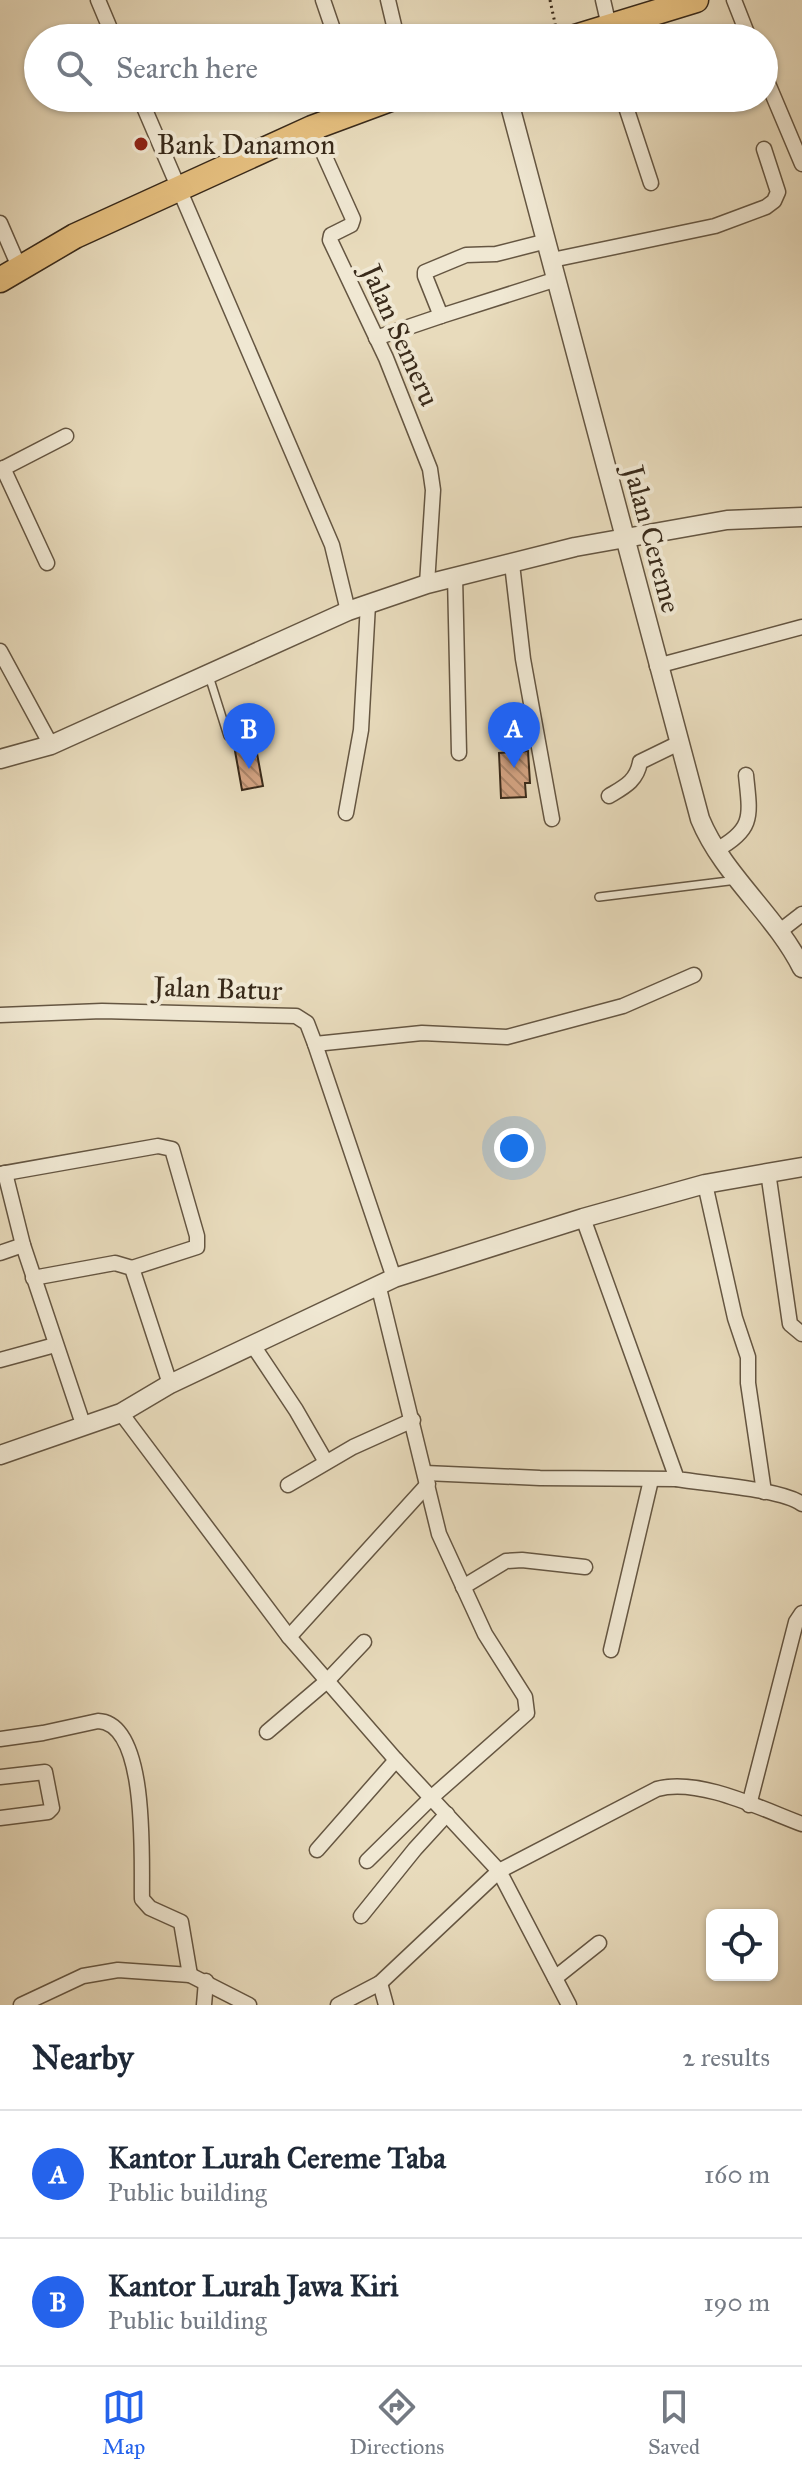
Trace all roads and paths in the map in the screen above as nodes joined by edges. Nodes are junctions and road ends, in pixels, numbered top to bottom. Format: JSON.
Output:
{"nodes":[{"id":1,"x":98,"y":0,"type":"edge"},
{"id":2,"x":323,"y":0,"type":"edge"},
{"id":3,"x":388,"y":0,"type":"edge"},
{"id":4,"x":550,"y":0,"type":"edge"},
{"id":5,"x":603,"y":0,"type":"edge"},
{"id":6,"x":695,"y":0,"type":"edge"},
{"id":7,"x":734,"y":0,"type":"edge"},
{"id":8,"x":108,"y":24,"type":"edge"},
{"id":9,"x":331,"y":24,"type":"edge"},
{"id":10,"x":394,"y":24,"type":"edge"},
{"id":11,"x":555,"y":24,"type":"edge"},
{"id":12,"x":604,"y":24,"type":"edge"},
{"id":13,"x":625,"y":24,"type":"edge"},
{"id":14,"x":743,"y":24,"type":"edge"},
{"id":15,"x":778,"y":107,"type":"edge"},
{"id":16,"x":146,"y":112,"type":"edge"},
{"id":17,"x":342,"y":112,"type":"edge"},
{"id":18,"x":512,"y":112,"type":"edge"},
{"id":19,"x":628,"y":112,"type":"edge"},
{"id":20,"x":312,"y":128,"type":"junction"},
{"id":21,"x":764,"y":149,"type":"dead end"},
{"id":22,"x":802,"y":164,"type":"edge"},
{"id":23,"x":651,"y":183,"type":"dead end"},
{"id":24,"x":179,"y":188,"type":"junction"},
{"id":25,"x":0,"y":223,"type":"edge"},
{"id":26,"x":547,"y":241,"type":"junction"},
{"id":27,"x":552,"y":260,"type":"junction"},
{"id":28,"x":10,"y":274,"type":"edge"},
{"id":29,"x":557,"y":279,"type":"junction"},
{"id":30,"x":441,"y":316,"type":"junction"},
{"id":31,"x":376,"y":338,"type":"junction"},
{"id":32,"x":66,"y":436,"type":"dead end"},
{"id":33,"x":1,"y":469,"type":"edge"},
{"id":34,"x":802,"y":517,"type":"edge"},
{"id":35,"x":624,"y":539,"type":"junction"},
{"id":36,"x":47,"y":563,"type":"dead end"},
{"id":37,"x":512,"y":564,"type":"junction"},
{"id":38,"x":455,"y":576,"type":"junction"},
{"id":39,"x":427,"y":584,"type":"junction"},
{"id":40,"x":368,"y":604,"type":"junction"},
{"id":41,"x":348,"y":611,"type":"junction"},
{"id":42,"x":802,"y":627,"type":"edge"},
{"id":43,"x":0,"y":651,"type":"edge"},
{"id":44,"x":657,"y":666,"type":"junction"},
{"id":45,"x":208,"y":674,"type":"junction"},
{"id":46,"x":228,"y":736,"type":"dead end"},
{"id":47,"x":679,"y":743,"type":"junction"},
{"id":48,"x":51,"y":745,"type":"junction"},
{"id":49,"x":459,"y":753,"type":"dead end"},
{"id":50,"x":0,"y":759,"type":"edge"},
{"id":51,"x":746,"y":775,"type":"dead end"},
{"id":52,"x":609,"y":796,"type":"dead end"},
{"id":53,"x":346,"y":813,"type":"dead end"},
{"id":54,"x":552,"y":819,"type":"dead end"},
{"id":55,"x":716,"y":850,"type":"junction"},
{"id":56,"x":739,"y":880,"type":"junction"},
{"id":57,"x":599,"y":897,"type":"dead end"},
{"id":58,"x":802,"y":914,"type":"edge"},
{"id":59,"x":780,"y":931,"type":"junction"},
{"id":60,"x":802,"y":968,"type":"edge"},
{"id":61,"x":694,"y":975,"type":"dead end"},
{"id":62,"x":0,"y":1015,"type":"edge"},
{"id":63,"x":315,"y":1044,"type":"junction"},
{"id":64,"x":802,"y":1167,"type":"edge"},
{"id":65,"x":768,"y":1172,"type":"junction"},
{"id":66,"x":2,"y":1173,"type":"edge"},
{"id":67,"x":705,"y":1184,"type":"junction"},
{"id":68,"x":583,"y":1218,"type":"junction"},
{"id":69,"x":23,"y":1245,"type":"junction"},
{"id":70,"x":0,"y":1253,"type":"edge"},
{"id":71,"x":132,"y":1268,"type":"junction"},
{"id":72,"x":33,"y":1278,"type":"junction"},
{"id":73,"x":386,"y":1281,"type":"junction"},
{"id":74,"x":802,"y":1334,"type":"edge"},
{"id":75,"x":252,"y":1344,"type":"junction"},
{"id":76,"x":55,"y":1345,"type":"junction"},
{"id":77,"x":0,"y":1360,"type":"edge"},
{"id":78,"x":170,"y":1384,"type":"junction"},
{"id":79,"x":121,"y":1413,"type":"junction"},
{"id":80,"x":413,"y":1420,"type":"junction"},
{"id":81,"x":84,"y":1427,"type":"junction"},
{"id":82,"x":0,"y":1455,"type":"edge"},
{"id":83,"x":326,"y":1462,"type":"junction"},
{"id":84,"x":426,"y":1478,"type":"junction"},
{"id":85,"x":677,"y":1479,"type":"junction"},
{"id":86,"x":651,"y":1480,"type":"junction"},
{"id":87,"x":288,"y":1485,"type":"dead end"},
{"id":88,"x":764,"y":1492,"type":"junction"},
{"id":89,"x":802,"y":1504,"type":"edge"},
{"id":90,"x":585,"y":1567,"type":"dead end"},
{"id":91,"x":463,"y":1587,"type":"junction"},
{"id":92,"x":802,"y":1613,"type":"edge"},
{"id":93,"x":289,"y":1637,"type":"junction"},
{"id":94,"x":364,"y":1642,"type":"dead end"},
{"id":95,"x":611,"y":1650,"type":"dead end"},
{"id":96,"x":327,"y":1681,"type":"junction"},
{"id":97,"x":267,"y":1732,"type":"dead end"},
{"id":98,"x":0,"y":1739,"type":"edge"},
{"id":99,"x":396,"y":1760,"type":"junction"},
{"id":100,"x":0,"y":1777,"type":"edge"},
{"id":101,"x":432,"y":1797,"type":"junction"},
{"id":102,"x":749,"y":1805,"type":"junction"},
{"id":103,"x":447,"y":1814,"type":"junction"},
{"id":104,"x":0,"y":1818,"type":"edge"},
{"id":105,"x":802,"y":1824,"type":"edge"},
{"id":106,"x":317,"y":1850,"type":"dead end"},
{"id":107,"x":367,"y":1861,"type":"dead end"},
{"id":108,"x":499,"y":1871,"type":"junction"},
{"id":109,"x":361,"y":1916,"type":"dead end"},
{"id":110,"x":599,"y":1943,"type":"dead end"},
{"id":111,"x":190,"y":1975,"type":"junction"},
{"id":112,"x":555,"y":1978,"type":"junction"},
{"id":113,"x":206,"y":1981,"type":"junction"},
{"id":114,"x":380,"y":1983,"type":"junction"},
{"id":115,"x":567,"y":2004,"type":"edge"},
{"id":116,"x":21,"y":2005,"type":"edge"},
{"id":117,"x":204,"y":2005,"type":"edge"},
{"id":118,"x":249,"y":2005,"type":"edge"},
{"id":119,"x":338,"y":2005,"type":"edge"},
{"id":120,"x":386,"y":2005,"type":"edge"}],
"edges":[{"from":1,"to":8,"type":"street"},
{"from":2,"to":9,"type":"street"},
{"from":3,"to":10,"type":"street"},
{"from":4,"to":11,"type":"path"},
{"from":5,"to":12,"type":"street"},
{"from":6,"to":13,"type":"highway"},
{"from":7,"to":14,"type":"street"},
{"from":15,"to":22,"type":"street"},
{"from":16,"to":24,"type":"street"},
{"from":17,"to":20,"type":"highway"},
{"from":18,"to":26,"type":"street","name":"Jalan Cereme"},
{"from":19,"to":23,"type":"street"},
{"from":20,"to":24,"type":"highway"},
{"from":20,"to":31,"type":"street","name":"Jalan Semeru"},
{"from":21,"to":27,"type":"street"},
{"from":24,"to":28,"type":"highway"},
{"from":24,"to":41,"type":"street"},
{"from":25,"to":28,"type":"street"},
{"from":26,"to":27,"type":"street","name":"Jalan Cereme"},
{"from":26,"to":30,"type":"street"},
{"from":27,"to":29,"type":"street","name":"Jalan Cereme"},
{"from":29,"to":30,"type":"street"},
{"from":29,"to":35,"type":"street","name":"Jalan Cereme"},
{"from":30,"to":31,"type":"street"},
{"from":31,"to":39,"type":"street","name":"Jalan Semeru"},
{"from":32,"to":33,"type":"street"},
{"from":33,"to":36,"type":"street"},
{"from":34,"to":35,"type":"street"},
{"from":35,"to":37,"type":"street"},
{"from":35,"to":44,"type":"street","name":"Jalan Cereme"},
{"from":37,"to":38,"type":"street"},
{"from":37,"to":54,"type":"street"},
{"from":38,"to":39,"type":"street"},
{"from":38,"to":49,"type":"street"},
{"from":39,"to":40,"type":"street"},
{"from":40,"to":41,"type":"street"},
{"from":40,"to":53,"type":"street"},
{"from":41,"to":45,"type":"street"},
{"from":42,"to":44,"type":"street"},
{"from":43,"to":48,"type":"street"},
{"from":44,"to":47,"type":"street","name":"Jalan Cereme"},
{"from":45,"to":46,"type":"lane"},
{"from":45,"to":48,"type":"street"},
{"from":47,"to":52,"type":"street"},
{"from":47,"to":55,"type":"street","name":"Jalan Cereme"},
{"from":48,"to":50,"type":"street"},
{"from":51,"to":55,"type":"street"},
{"from":55,"to":56,"type":"street","name":"Jalan Cereme"},
{"from":56,"to":57,"type":"lane"},
{"from":56,"to":59,"type":"street","name":"Jalan Cereme"},
{"from":58,"to":59,"type":"street"},
{"from":59,"to":60,"type":"street","name":"Jalan Cereme"},
{"from":61,"to":63,"type":"street"},
{"from":62,"to":63,"type":"street","name":"Jalan Batur"},
{"from":63,"to":73,"type":"street","name":"Jalan Batur"},
{"from":64,"to":65,"type":"street"},
{"from":65,"to":67,"type":"street"},
{"from":65,"to":74,"type":"street"},
{"from":66,"to":69,"type":"street"},
{"from":66,"to":71,"type":"street"},
{"from":67,"to":68,"type":"street"},
{"from":67,"to":88,"type":"street"},
{"from":68,"to":73,"type":"street"},
{"from":68,"to":85,"type":"street"},
{"from":69,"to":70,"type":"street"},
{"from":69,"to":72,"type":"street"},
{"from":71,"to":72,"type":"street"},
{"from":71,"to":78,"type":"street"},
{"from":72,"to":76,"type":"street"},
{"from":73,"to":75,"type":"street"},
{"from":73,"to":80,"type":"street","name":"Jalan Batur"},
{"from":75,"to":78,"type":"street"},
{"from":75,"to":83,"type":"street"},
{"from":76,"to":77,"type":"street"},
{"from":76,"to":81,"type":"street"},
{"from":78,"to":79,"type":"street"},
{"from":79,"to":81,"type":"street"},
{"from":79,"to":93,"type":"street"},
{"from":80,"to":83,"type":"street"},
{"from":80,"to":84,"type":"street","name":"Jalan Batur"},
{"from":81,"to":82,"type":"street"},
{"from":83,"to":87,"type":"street"},
{"from":84,"to":86,"type":"street"},
{"from":84,"to":91,"type":"street","name":"Jalan Batur"},
{"from":84,"to":93,"type":"street"},
{"from":85,"to":86,"type":"street"},
{"from":85,"to":88,"type":"street"},
{"from":86,"to":95,"type":"street"},
{"from":88,"to":89,"type":"street"},
{"from":90,"to":91,"type":"street"},
{"from":91,"to":101,"type":"street","name":"Jalan Batur"},
{"from":92,"to":102,"type":"street"},
{"from":93,"to":96,"type":"street"},
{"from":94,"to":96,"type":"street"},
{"from":96,"to":97,"type":"street"},
{"from":96,"to":99,"type":"street"},
{"from":98,"to":111,"type":"street"},
{"from":99,"to":101,"type":"street"},
{"from":99,"to":106,"type":"street"},
{"from":100,"to":104,"type":"street"},
{"from":101,"to":103,"type":"street"},
{"from":101,"to":107,"type":"street"},
{"from":102,"to":105,"type":"street"},
{"from":102,"to":108,"type":"street"},
{"from":103,"to":108,"type":"street"},
{"from":103,"to":109,"type":"street"},
{"from":108,"to":112,"type":"street"},
{"from":108,"to":114,"type":"street"},
{"from":110,"to":112,"type":"street"},
{"from":111,"to":113,"type":"street"},
{"from":111,"to":116,"type":"street"},
{"from":112,"to":115,"type":"street"},
{"from":113,"to":117,"type":"street"},
{"from":113,"to":118,"type":"street"},
{"from":114,"to":119,"type":"street"},
{"from":114,"to":120,"type":"street"}]}
